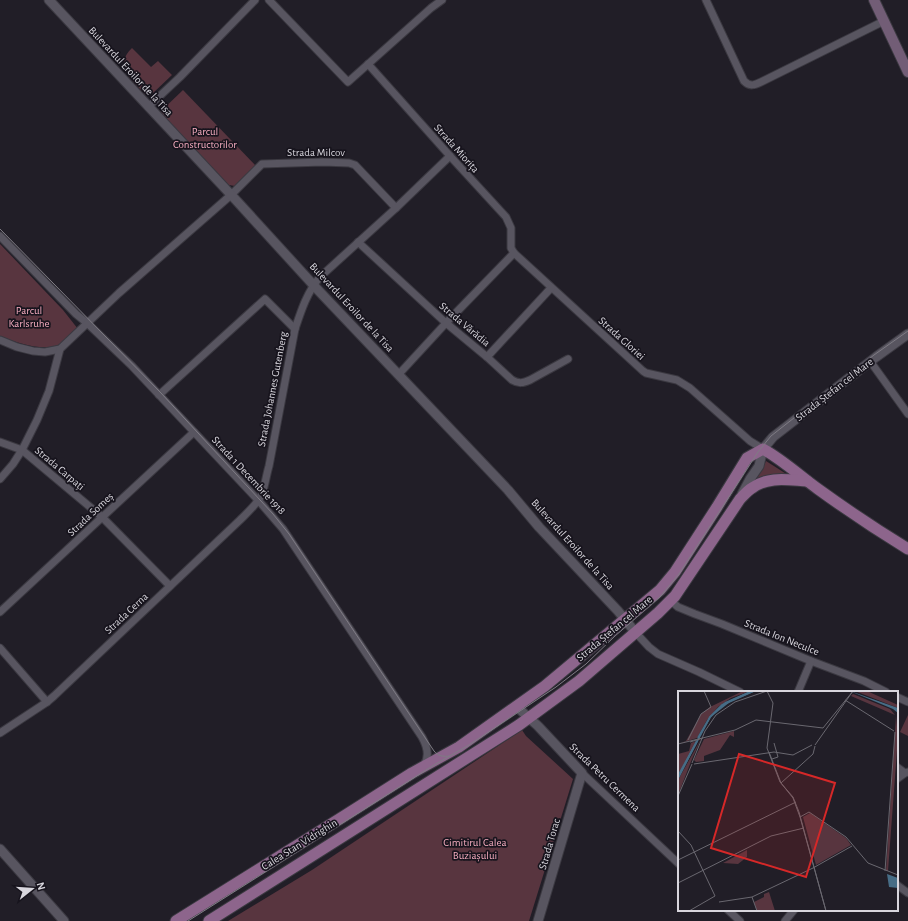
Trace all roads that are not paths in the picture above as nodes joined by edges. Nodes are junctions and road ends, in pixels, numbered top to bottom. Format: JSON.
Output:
{"nodes":[{"id":1,"x":48,"y":0,"type":"edge"},
{"id":2,"x":255,"y":0,"type":"edge"},
{"id":3,"x":269,"y":0,"type":"edge"},
{"id":4,"x":706,"y":0,"type":"edge"},
{"id":5,"x":874,"y":0,"type":"edge"},
{"id":6,"x":438,"y":1,"type":"edge"},
{"id":7,"x":884,"y":21,"type":"junction"},
{"id":8,"x":368,"y":64,"type":"junction"},
{"id":9,"x":908,"y":72,"type":"edge"},
{"id":10,"x":148,"y":107,"type":"junction"},
{"id":11,"x":450,"y":156,"type":"junction"},
{"id":12,"x":231,"y":195,"type":"junction"},
{"id":13,"x":396,"y":208,"type":"junction"},
{"id":14,"x":0,"y":236,"type":"edge"},
{"id":15,"x":358,"y":242,"type":"junction"},
{"id":16,"x":514,"y":253,"type":"junction"},
{"id":17,"x":314,"y":284,"type":"junction"},
{"id":18,"x":551,"y":288,"type":"junction"},
{"id":19,"x":87,"y":323,"type":"junction"},
{"id":20,"x":446,"y":323,"type":"junction"},
{"id":21,"x":295,"y":329,"type":"junction"},
{"id":22,"x":908,"y":334,"type":"edge"},
{"id":23,"x":0,"y":340,"type":"edge"},
{"id":24,"x":60,"y":349,"type":"junction"},
{"id":25,"x":486,"y":357,"type":"junction"},
{"id":26,"x":568,"y":360,"type":"dead end"},
{"id":27,"x":870,"y":361,"type":"junction"},
{"id":28,"x":399,"y":374,"type":"junction"},
{"id":29,"x":159,"y":395,"type":"junction"},
{"id":30,"x":908,"y":414,"type":"edge"},
{"id":31,"x":194,"y":432,"type":"junction"},
{"id":32,"x":0,"y":442,"type":"edge"},
{"id":33,"x":763,"y":449,"type":"junction"},
{"id":34,"x":22,"y":450,"type":"junction"},
{"id":35,"x":0,"y":480,"type":"edge"},
{"id":36,"x":807,"y":481,"type":"junction"},
{"id":37,"x":740,"y":499,"type":"junction"},
{"id":38,"x":258,"y":500,"type":"junction"},
{"id":39,"x":102,"y":517,"type":"junction"},
{"id":40,"x":908,"y":549,"type":"edge"},
{"id":41,"x":170,"y":586,"type":"junction"},
{"id":42,"x":671,"y":601,"type":"junction"},
{"id":43,"x":0,"y":612,"type":"edge"},
{"id":44,"x":625,"y":619,"type":"junction"},
{"id":45,"x":636,"y":633,"type":"junction"},
{"id":46,"x":0,"y":648,"type":"edge"},
{"id":47,"x":812,"y":661,"type":"junction"},
{"id":48,"x":738,"y":691,"type":"edge"},
{"id":49,"x":798,"y":691,"type":"edge"},
{"id":50,"x":884,"y":691,"type":"edge"},
{"id":51,"x":898,"y":697,"type":"edge"},
{"id":52,"x":47,"y":702,"type":"junction"},
{"id":53,"x":908,"y":702,"type":"edge"},
{"id":54,"x":517,"y":707,"type":"junction"},
{"id":55,"x":529,"y":718,"type":"junction"},
{"id":56,"x":0,"y":733,"type":"edge"},
{"id":57,"x":423,"y":767,"type":"junction"},
{"id":58,"x":907,"y":770,"type":"edge"},
{"id":59,"x":442,"y":773,"type":"joint"},
{"id":60,"x":582,"y":773,"type":"junction"},
{"id":61,"x":898,"y":778,"type":"edge"},
{"id":62,"x":0,"y":849,"type":"edge"},
{"id":63,"x":678,"y":863,"type":"edge"},
{"id":64,"x":898,"y":886,"type":"edge"},
{"id":65,"x":908,"y":893,"type":"edge"},
{"id":66,"x":729,"y":911,"type":"edge"},
{"id":67,"x":793,"y":911,"type":"edge"},
{"id":68,"x":64,"y":921,"type":"edge"},
{"id":69,"x":176,"y":921,"type":"edge"},
{"id":70,"x":209,"y":921,"type":"edge"},
{"id":71,"x":540,"y":921,"type":"edge"},
{"id":72,"x":740,"y":921,"type":"edge"},
{"id":73,"x":785,"y":921,"type":"edge"}],
"edges":[{"from":1,"to":10,"type":"street","name":"Bulevardul Eroilor de la Tisa"},
{"from":2,"to":10,"type":"street"},
{"from":3,"to":8,"type":"street"},
{"from":4,"to":7,"type":"street"},
{"from":5,"to":7,"type":"main road"},
{"from":6,"to":8,"type":"street"},
{"from":7,"to":9,"type":"main road"},
{"from":8,"to":11,"type":"street","name":"Strada Miorița"},
{"from":10,"to":12,"type":"street","name":"Bulevardul Eroilor de la Tisa"},
{"from":11,"to":13,"type":"street","name":"Strada Johannes Gutenberg"},
{"from":11,"to":16,"type":"street","name":"Strada Miorița"},
{"from":12,"to":13,"type":"street","name":"Strada Milcov"},
{"from":12,"to":17,"type":"street","name":"Bulevardul Eroilor de la Tisa"},
{"from":12,"to":19,"type":"street","name":"Strada Milcov"},
{"from":13,"to":15,"type":"street","name":"Strada Johannes Gutenberg"},
{"from":14,"to":19,"type":"street","name":"Strada 1 Decembrie 1918"},
{"from":15,"to":17,"type":"street","name":"Strada Johannes Gutenberg"},
{"from":15,"to":20,"type":"street","name":"Strada Vărădia"},
{"from":16,"to":18,"type":"street","name":"Strada Gloriei"},
{"from":16,"to":20,"type":"street"},
{"from":17,"to":21,"type":"street","name":"Strada Johannes Gutenberg"},
{"from":17,"to":28,"type":"street","name":"Bulevardul Eroilor de la Tisa"},
{"from":18,"to":25,"type":"street"},
{"from":18,"to":33,"type":"street","name":"Strada Gloriei"},
{"from":19,"to":24,"type":"street","name":"Strada Milcov"},
{"from":19,"to":29,"type":"street","name":"Strada 1 Decembrie 1918"},
{"from":20,"to":25,"type":"street","name":"Strada Vărădia"},
{"from":20,"to":28,"type":"street"},
{"from":21,"to":29,"type":"street"},
{"from":21,"to":38,"type":"street","name":"Strada Johannes Gutenberg"},
{"from":22,"to":27,"type":"street","name":"Strada Ștefan cel Mare"},
{"from":23,"to":24,"type":"street"},
{"from":24,"to":34,"type":"street"},
{"from":25,"to":26,"type":"street","name":"Strada Vărădia"},
{"from":27,"to":30,"type":"street"},
{"from":27,"to":33,"type":"street","name":"Strada Ștefan cel Mare"},
{"from":28,"to":44,"type":"street","name":"Bulevardul Eroilor de la Tisa"},
{"from":29,"to":31,"type":"street","name":"Strada 1 Decembrie 1918"},
{"from":31,"to":38,"type":"street","name":"Strada 1 Decembrie 1918"},
{"from":31,"to":39,"type":"street","name":"Strada Someș"},
{"from":32,"to":34,"type":"street","name":"Strada Carpați"},
{"from":33,"to":36,"type":"main road"},
{"from":33,"to":37,"type":"street","name":"Strada Ștefan cel Mare"},
{"from":33,"to":44,"type":"main road","name":"Strada Ștefan cel Mare"},
{"from":34,"to":35,"type":"street"},
{"from":34,"to":39,"type":"street","name":"Strada Carpați"},
{"from":36,"to":37,"type":"main road"},
{"from":36,"to":40,"type":"main road"},
{"from":37,"to":42,"type":"main road","name":"Strada Ștefan cel Mare"},
{"from":38,"to":41,"type":"street","name":"Strada Cerna"},
{"from":38,"to":57,"type":"street","name":"Strada 1 Decembrie 1918"},
{"from":39,"to":41,"type":"street","name":"Strada Carpați"},
{"from":39,"to":43,"type":"street","name":"Strada Someș"},
{"from":41,"to":52,"type":"street","name":"Strada Cerna"},
{"from":42,"to":45,"type":"main road","name":"Strada Ștefan cel Mare"},
{"from":42,"to":47,"type":"street","name":"Strada Ion Neculce"},
{"from":44,"to":45,"type":"street","name":"Bulevardul Eroilor de la Tisa"},
{"from":44,"to":54,"type":"main road","name":"Strada Ștefan cel Mare"},
{"from":45,"to":48,"type":"street"},
{"from":45,"to":55,"type":"main road","name":"Strada Ștefan cel Mare"},
{"from":46,"to":52,"type":"street"},
{"from":47,"to":49,"type":"street"},
{"from":47,"to":50,"type":"street","name":"Strada Ion Neculce"},
{"from":51,"to":53,"type":"street"},
{"from":52,"to":56,"type":"street","name":"Strada Cerna"},
{"from":54,"to":55,"type":"street","name":"Strada Petru Cermena"},
{"from":54,"to":57,"type":"main road","name":"Strada Ștefan cel Mare"},
{"from":55,"to":59,"type":"main road","name":"Strada Ștefan cel Mare"},
{"from":55,"to":60,"type":"street","name":"Strada Petru Cermena"},
{"from":57,"to":69,"type":"main road","name":"Calea Stan Vidrighin"},
{"from":58,"to":61,"type":"street"},
{"from":59,"to":70,"type":"main road","name":"Calea Stan Vidrighin"},
{"from":60,"to":63,"type":"street","name":"Strada Petru Cermena"},
{"from":60,"to":71,"type":"street","name":"Strada Torac"},
{"from":62,"to":68,"type":"street"},
{"from":64,"to":65,"type":"street"},
{"from":66,"to":72,"type":"street"},
{"from":67,"to":73,"type":"street"}]}
